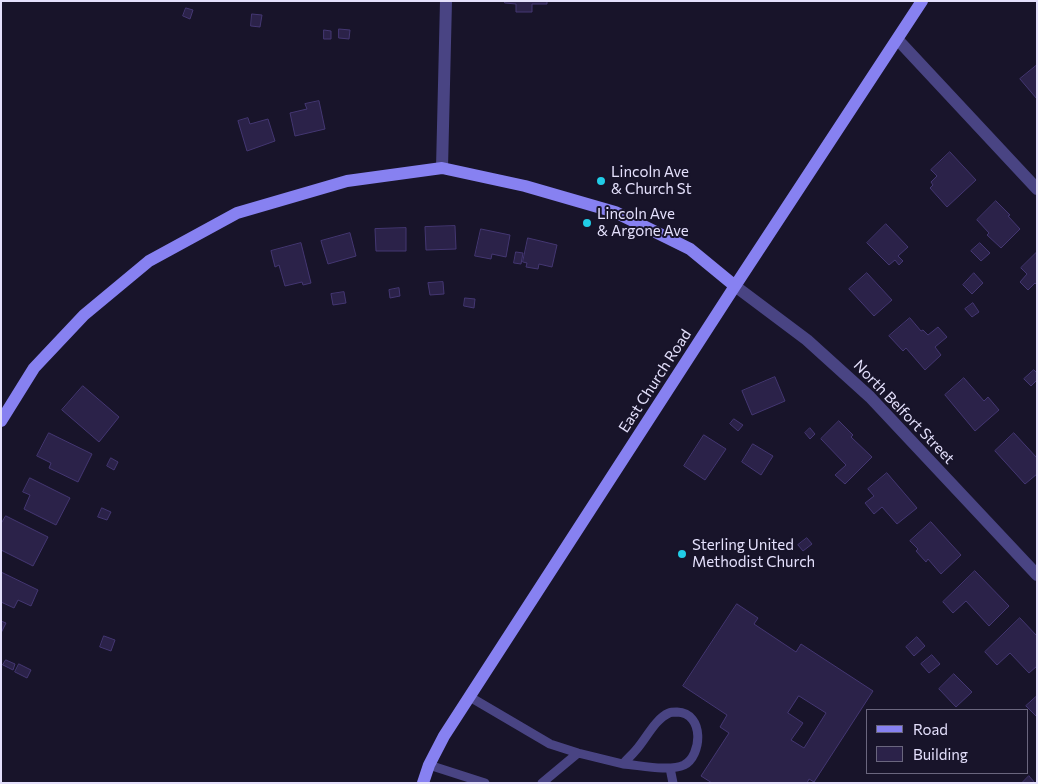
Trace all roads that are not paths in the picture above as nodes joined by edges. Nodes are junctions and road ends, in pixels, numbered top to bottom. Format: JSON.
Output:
{"nodes":[{"id":1,"x":446,"y":1,"type":"edge"},
{"id":2,"x":922,"y":1,"type":"edge"},
{"id":3,"x":898,"y":40,"type":"junction"},
{"id":4,"x":442,"y":168,"type":"junction"},
{"id":5,"x":1037,"y":189,"type":"edge"},
{"id":6,"x":735,"y":286,"type":"junction"},
{"id":7,"x":1,"y":421,"type":"edge"},
{"id":8,"x":1037,"y":576,"type":"edge"},
{"id":9,"x":470,"y":697,"type":"junction"},
{"id":10,"x":578,"y":754,"type":"junction"},
{"id":11,"x":622,"y":764,"type":"junction"},
{"id":12,"x":429,"y":765,"type":"junction"},
{"id":13,"x":670,"y":768,"type":"junction"},
{"id":14,"x":423,"y":783,"type":"edge"},
{"id":15,"x":486,"y":783,"type":"edge"},
{"id":16,"x":542,"y":783,"type":"edge"},
{"id":17,"x":673,"y":783,"type":"edge"}],
"edges":[{"from":1,"to":4,"type":"street"},
{"from":2,"to":3,"type":"street","name":"East Church Road"},
{"from":3,"to":5,"type":"street"},
{"from":3,"to":6,"type":"street","name":"East Church Road"},
{"from":4,"to":6,"type":"street"},
{"from":4,"to":7,"type":"street"},
{"from":6,"to":8,"type":"street","name":"North Belfort Street"},
{"from":6,"to":9,"type":"street","name":"East Church Road"},
{"from":9,"to":10,"type":"lane"},
{"from":9,"to":12,"type":"street","name":"East Church Road"},
{"from":10,"to":11,"type":"lane"},
{"from":10,"to":16,"type":"lane"},
{"from":11,"to":13,"type":"lane"},
{"from":11,"to":13,"type":"lane"},
{"from":12,"to":14,"type":"street","name":"East Church Road"},
{"from":12,"to":15,"type":"lane"},
{"from":13,"to":17,"type":"lane"}]}
